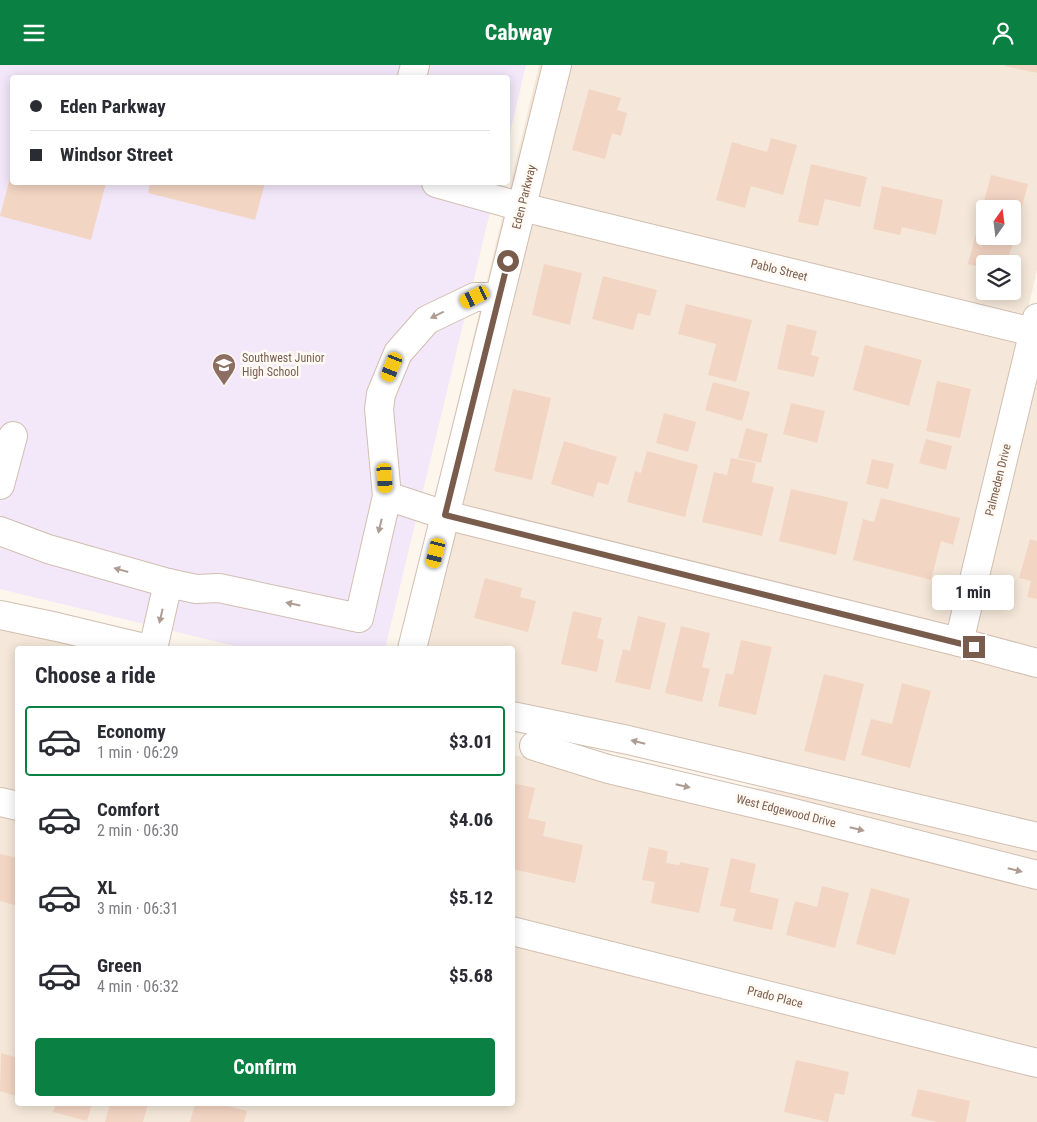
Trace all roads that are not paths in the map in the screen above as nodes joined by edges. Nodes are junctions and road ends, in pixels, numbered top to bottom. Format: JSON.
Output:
{"nodes":[{"id":1,"x":557,"y":65,"type":"edge"},
{"id":2,"x":443,"y":185,"type":"edge"},
{"id":3,"x":522,"y":207,"type":"junction"},
{"id":4,"x":499,"y":297,"type":"junction"},
{"id":5,"x":1036,"y":328,"type":"edge"},
{"id":6,"x":12,"y":436,"type":"dead end"},
{"id":7,"x":0,"y":485,"type":"edge"},
{"id":8,"x":387,"y":496,"type":"junction"},
{"id":9,"x":445,"y":515,"type":"junction"},
{"id":10,"x":0,"y":531,"type":"edge"},
{"id":11,"x":168,"y":583,"type":"junction"},
{"id":12,"x":0,"y":615,"type":"edge"},
{"id":13,"x":959,"y":642,"type":"junction"},
{"id":14,"x":136,"y":646,"type":"edge"},
{"id":15,"x":155,"y":646,"type":"edge"},
{"id":16,"x":413,"y":646,"type":"edge"},
{"id":17,"x":1037,"y":663,"type":"edge"},
{"id":18,"x":515,"y":717,"type":"edge"},
{"id":19,"x":524,"y":743,"type":"edge"},
{"id":20,"x":787,"y":778,"type":"junction"},
{"id":21,"x":0,"y":802,"type":"edge"},
{"id":22,"x":15,"y":805,"type":"edge"},
{"id":23,"x":1037,"y":837,"type":"edge"},
{"id":24,"x":1037,"y":875,"type":"edge"},
{"id":25,"x":515,"y":932,"type":"edge"},
{"id":26,"x":1037,"y":1063,"type":"edge"}],
"edges":[{"from":1,"to":3,"type":"street","name":"Eden Parkway"},
{"from":2,"to":3,"type":"street","name":"Pablo Street"},
{"from":3,"to":4,"type":"street","name":"Eden Parkway"},
{"from":3,"to":5,"type":"street","name":"Pablo Street"},
{"from":4,"to":8,"type":"street","one_way":true},
{"from":4,"to":9,"type":"street","name":"Eden Parkway"},
{"from":5,"to":13,"type":"street","name":"Palmeden Drive"},
{"from":6,"to":7,"type":"street"},
{"from":8,"to":9,"type":"street"},
{"from":8,"to":11,"type":"street","one_way":true},
{"from":9,"to":13,"type":"street"},
{"from":9,"to":16,"type":"street","name":"Eden Parkway"},
{"from":11,"to":10,"type":"street","one_way":true},
{"from":11,"to":15,"type":"street","one_way":true},
{"from":12,"to":14,"type":"street"},
{"from":13,"to":17,"type":"street"},
{"from":20,"to":18,"type":"street","name":"West Edgewood Drive","one_way":true},
{"from":19,"to":20,"type":"street","name":"West Edgewood Drive"},
{"from":19,"to":24,"type":"street","name":"West Edgewood Drive","one_way":true},
{"from":20,"to":23,"type":"street","name":"West Edgewood Drive"},
{"from":21,"to":22,"type":"street"},
{"from":25,"to":26,"type":"street","name":"Prado Place"}]}
